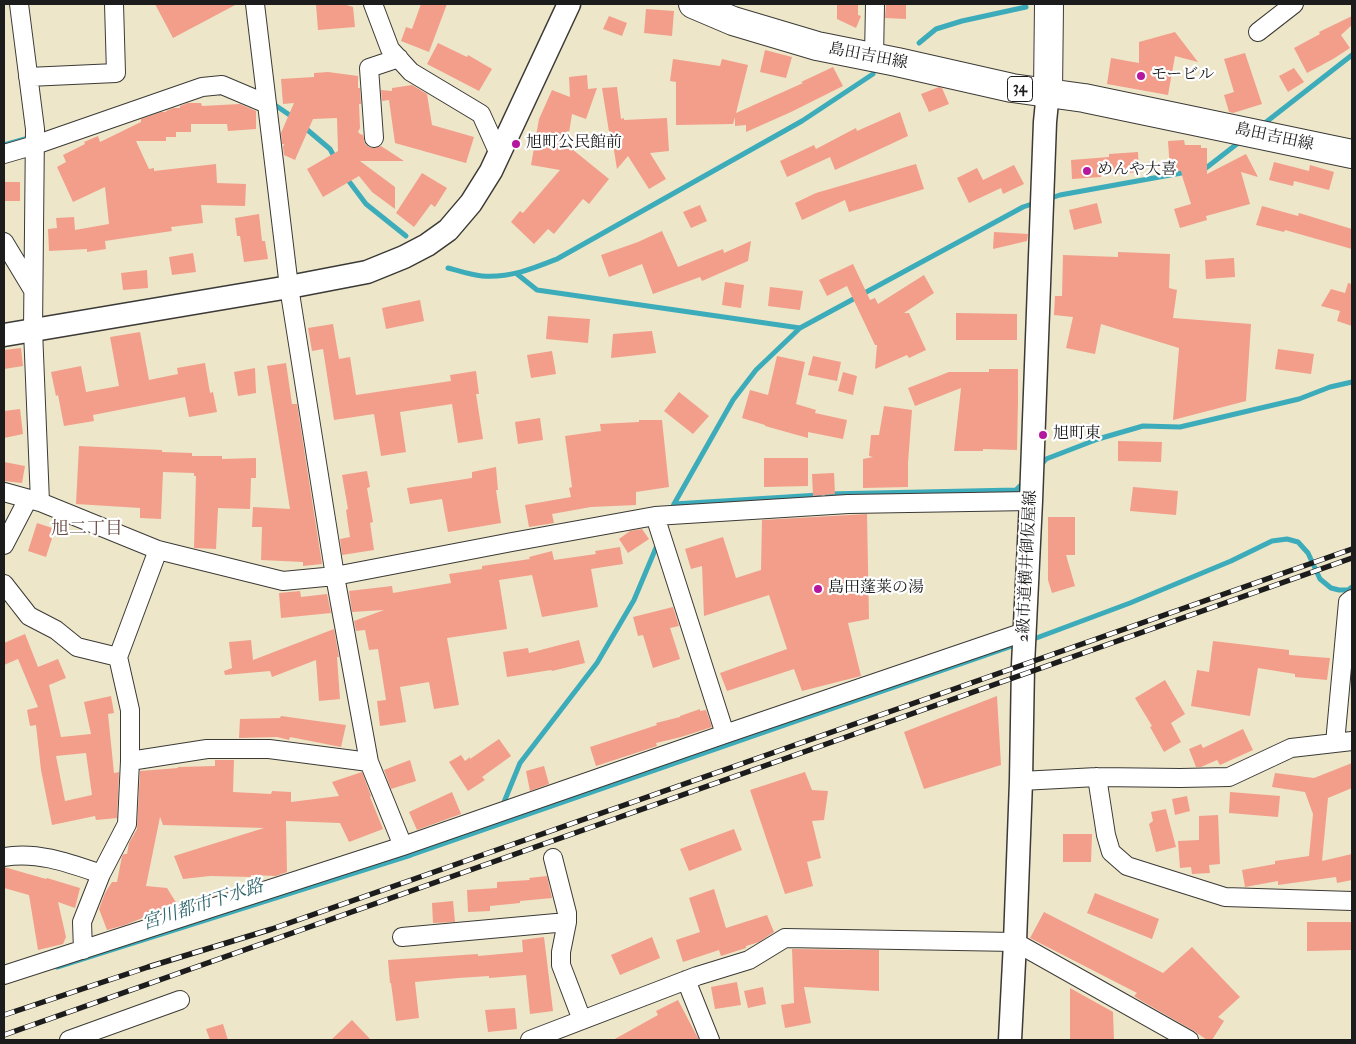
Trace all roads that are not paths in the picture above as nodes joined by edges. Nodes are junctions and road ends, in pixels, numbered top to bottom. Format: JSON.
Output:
{"nodes":[{"id":1,"x":19,"y":4,"type":"edge"},
{"id":2,"x":114,"y":4,"type":"edge"},
{"id":3,"x":254,"y":4,"type":"edge"},
{"id":4,"x":373,"y":4,"type":"edge"},
{"id":5,"x":569,"y":4,"type":"edge"},
{"id":6,"x":695,"y":4,"type":"edge"},
{"id":7,"x":875,"y":4,"type":"edge"},
{"id":8,"x":1049,"y":4,"type":"edge"},
{"id":9,"x":1294,"y":4,"type":"edge"},
{"id":10,"x":1258,"y":32,"type":"dead end"},
{"id":11,"x":874,"y":57,"type":"junction"},
{"id":12,"x":399,"y":58,"type":"junction"},
{"id":13,"x":28,"y":76,"type":"junction"},
{"id":14,"x":1048,"y":92,"type":"junction"},
{"id":15,"x":267,"y":104,"type":"junction"},
{"id":16,"x":374,"y":138,"type":"dead end"},
{"id":17,"x":35,"y":145,"type":"junction"},
{"id":18,"x":4,"y":154,"type":"edge"},
{"id":19,"x":499,"y":154,"type":"junction"},
{"id":20,"x":1352,"y":154,"type":"edge"},
{"id":21,"x":4,"y":242,"type":"edge"},
{"id":22,"x":289,"y":287,"type":"junction"},
{"id":23,"x":33,"y":290,"type":"junction"},
{"id":24,"x":33,"y":330,"type":"junction"},
{"id":25,"x":4,"y":335,"type":"edge"},
{"id":26,"x":4,"y":492,"type":"edge"},
{"id":27,"x":34,"y":500,"type":"junction"},
{"id":28,"x":1031,"y":501,"type":"junction"},
{"id":29,"x":655,"y":516,"type":"junction"},
{"id":30,"x":4,"y":545,"type":"edge"},
{"id":31,"x":158,"y":550,"type":"junction"},
{"id":32,"x":335,"y":576,"type":"junction"},
{"id":33,"x":4,"y":584,"type":"edge"},
{"id":34,"x":1352,"y":599,"type":"edge"},
{"id":35,"x":1024,"y":632,"type":"junction"},
{"id":36,"x":118,"y":657,"type":"junction"},
{"id":37,"x":725,"y":734,"type":"junction"},
{"id":38,"x":1344,"y":742,"type":"edge"},
{"id":39,"x":130,"y":761,"type":"junction"},
{"id":40,"x":369,"y":762,"type":"junction"},
{"id":41,"x":1097,"y":777,"type":"junction"},
{"id":42,"x":1021,"y":781,"type":"junction"},
{"id":43,"x":403,"y":846,"type":"junction"},
{"id":44,"x":4,"y":857,"type":"edge"},
{"id":45,"x":553,"y":858,"type":"dead end"},
{"id":46,"x":101,"y":874,"type":"junction"},
{"id":47,"x":1352,"y":901,"type":"edge"},
{"id":48,"x":567,"y":922,"type":"junction"},
{"id":49,"x":402,"y":937,"type":"dead end"},
{"id":50,"x":1015,"y":942,"type":"junction"},
{"id":51,"x":83,"y":950,"type":"junction"},
{"id":52,"x":4,"y":975,"type":"edge"},
{"id":53,"x":686,"y":980,"type":"junction"},
{"id":54,"x":180,"y":1000,"type":"dead end"},
{"id":55,"x":582,"y":1020,"type":"junction"},
{"id":56,"x":68,"y":1040,"type":"edge"},
{"id":57,"x":530,"y":1040,"type":"edge"},
{"id":58,"x":710,"y":1040,"type":"edge"},
{"id":59,"x":1010,"y":1040,"type":"edge"},
{"id":60,"x":1189,"y":1040,"type":"edge"}],
"edges":[{"from":1,"to":13,"type":"street"},
{"from":2,"to":13,"type":"street"},
{"from":3,"to":15,"type":"street"},
{"from":4,"to":12,"type":"street"},
{"from":5,"to":19,"type":"street"},
{"from":6,"to":11,"type":"main road","name":"島田吉田線","number":"34"},
{"from":7,"to":11,"type":"street"},
{"from":8,"to":14,"type":"main road","number":"34"},
{"from":9,"to":10,"type":"street"},
{"from":11,"to":14,"type":"main road","name":"島田吉田線","number":"34"},
{"from":12,"to":16,"type":"street"},
{"from":12,"to":19,"type":"street"},
{"from":13,"to":17,"type":"street"},
{"from":14,"to":20,"type":"main road","name":"島田吉田線","number":"34"},
{"from":14,"to":28,"type":"street","name":"2級市道横井御仮屋線"},
{"from":15,"to":17,"type":"street"},
{"from":15,"to":22,"type":"street"},
{"from":17,"to":18,"type":"street"},
{"from":17,"to":23,"type":"street"},
{"from":19,"to":22,"type":"street"},
{"from":21,"to":23,"type":"street"},
{"from":22,"to":24,"type":"street"},
{"from":22,"to":32,"type":"street"},
{"from":23,"to":24,"type":"street"},
{"from":24,"to":25,"type":"street"},
{"from":24,"to":27,"type":"street"},
{"from":26,"to":27,"type":"street"},
{"from":27,"to":30,"type":"street"},
{"from":27,"to":31,"type":"street"},
{"from":28,"to":29,"type":"street"},
{"from":28,"to":35,"type":"street","name":"2級市道横井御仮屋線"},
{"from":29,"to":32,"type":"street"},
{"from":29,"to":37,"type":"street"},
{"from":31,"to":32,"type":"street"},
{"from":31,"to":36,"type":"street"},
{"from":32,"to":40,"type":"street"},
{"from":33,"to":36,"type":"street"},
{"from":34,"to":38,"type":"street"},
{"from":35,"to":37,"type":"street"},
{"from":35,"to":42,"type":"street","name":"2級市道横井御仮屋線"},
{"from":36,"to":39,"type":"street"},
{"from":37,"to":43,"type":"street"},
{"from":38,"to":41,"type":"street"},
{"from":39,"to":40,"type":"street"},
{"from":39,"to":46,"type":"street"},
{"from":40,"to":43,"type":"street"},
{"from":41,"to":42,"type":"street"},
{"from":41,"to":47,"type":"street"},
{"from":42,"to":50,"type":"street","name":"2級市道横井御仮屋線"},
{"from":43,"to":51,"type":"street"},
{"from":44,"to":46,"type":"street"},
{"from":45,"to":48,"type":"street"},
{"from":46,"to":51,"type":"street"},
{"from":48,"to":49,"type":"street"},
{"from":48,"to":55,"type":"street"},
{"from":50,"to":53,"type":"street"},
{"from":50,"to":59,"type":"street","name":"2級市道横井御仮屋線"},
{"from":50,"to":60,"type":"street"},
{"from":51,"to":52,"type":"street"},
{"from":53,"to":55,"type":"street"},
{"from":53,"to":58,"type":"street"},
{"from":54,"to":56,"type":"street"},
{"from":55,"to":57,"type":"street"}]}
